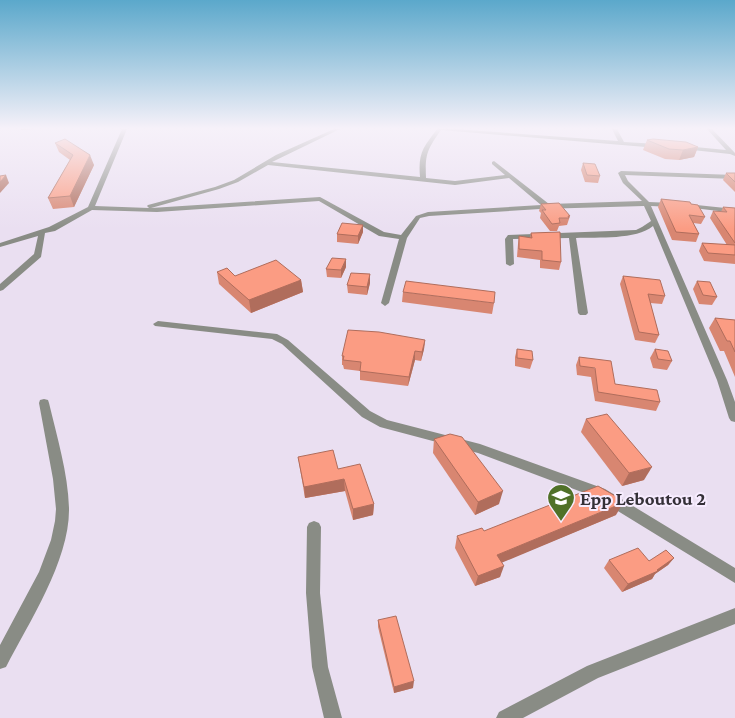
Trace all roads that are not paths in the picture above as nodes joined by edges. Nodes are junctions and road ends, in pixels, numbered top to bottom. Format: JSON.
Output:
{"nodes":[{"id":1,"x":110,"y":163,"type":"edge"},
{"id":2,"x":268,"y":163,"type":"joint"},
{"id":3,"x":422,"y":163,"type":"edge"},
{"id":4,"x":494,"y":163,"type":"dead end"},
{"id":5,"x":510,"y":176,"type":"junction"},
{"id":6,"x":735,"y":177,"type":"edge"},
{"id":7,"x":423,"y":180,"type":"junction"},
{"id":8,"x":646,"y":202,"type":"junction"},
{"id":9,"x":546,"y":206,"type":"junction"},
{"id":10,"x":91,"y":208,"type":"junction"},
{"id":11,"x":132,"y":211,"type":"junction"},
{"id":12,"x":735,"y":211,"type":"edge"},
{"id":13,"x":655,"y":221,"type":"junction"},
{"id":14,"x":42,"y":232,"type":"junction"},
{"id":15,"x":572,"y":236,"type":"junction"},
{"id":16,"x":403,"y":238,"type":"junction"},
{"id":17,"x":0,"y":245,"type":"edge"},
{"id":18,"x":510,"y":264,"type":"dead end"},
{"id":19,"x":0,"y":288,"type":"edge"},
{"id":20,"x":385,"y":303,"type":"dead end"},
{"id":21,"x":583,"y":313,"type":"dead end"},
{"id":22,"x":158,"y":324,"type":"dead end"},
{"id":23,"x":44,"y":403,"type":"dead end"},
{"id":24,"x":735,"y":418,"type":"edge"},
{"id":25,"x":314,"y":527,"type":"dead end"},
{"id":26,"x":735,"y":576,"type":"edge"},
{"id":27,"x":735,"y":616,"type":"edge"},
{"id":28,"x":0,"y":661,"type":"edge"},
{"id":29,"x":515,"y":716,"type":"edge"},
{"id":30,"x":333,"y":718,"type":"edge"}],
"edges":[{"from":1,"to":10,"type":"street"},
{"from":2,"to":7,"type":"street"},
{"from":2,"to":11,"type":"street"},
{"from":3,"to":7,"type":"street"},
{"from":4,"to":5,"type":"street"},
{"from":5,"to":7,"type":"street"},
{"from":5,"to":9,"type":"street"},
{"from":6,"to":8,"type":"street"},
{"from":8,"to":9,"type":"street"},
{"from":8,"to":12,"type":"street"},
{"from":8,"to":13,"type":"street"},
{"from":9,"to":16,"type":"street"},
{"from":10,"to":11,"type":"street"},
{"from":10,"to":14,"type":"street"},
{"from":11,"to":16,"type":"street"},
{"from":13,"to":15,"type":"street"},
{"from":13,"to":24,"type":"street"},
{"from":14,"to":17,"type":"street"},
{"from":14,"to":19,"type":"street"},
{"from":15,"to":18,"type":"street"},
{"from":15,"to":21,"type":"street"},
{"from":16,"to":20,"type":"street"},
{"from":22,"to":26,"type":"street"},
{"from":23,"to":28,"type":"street"},
{"from":25,"to":30,"type":"street"},
{"from":27,"to":29,"type":"street"}]}
